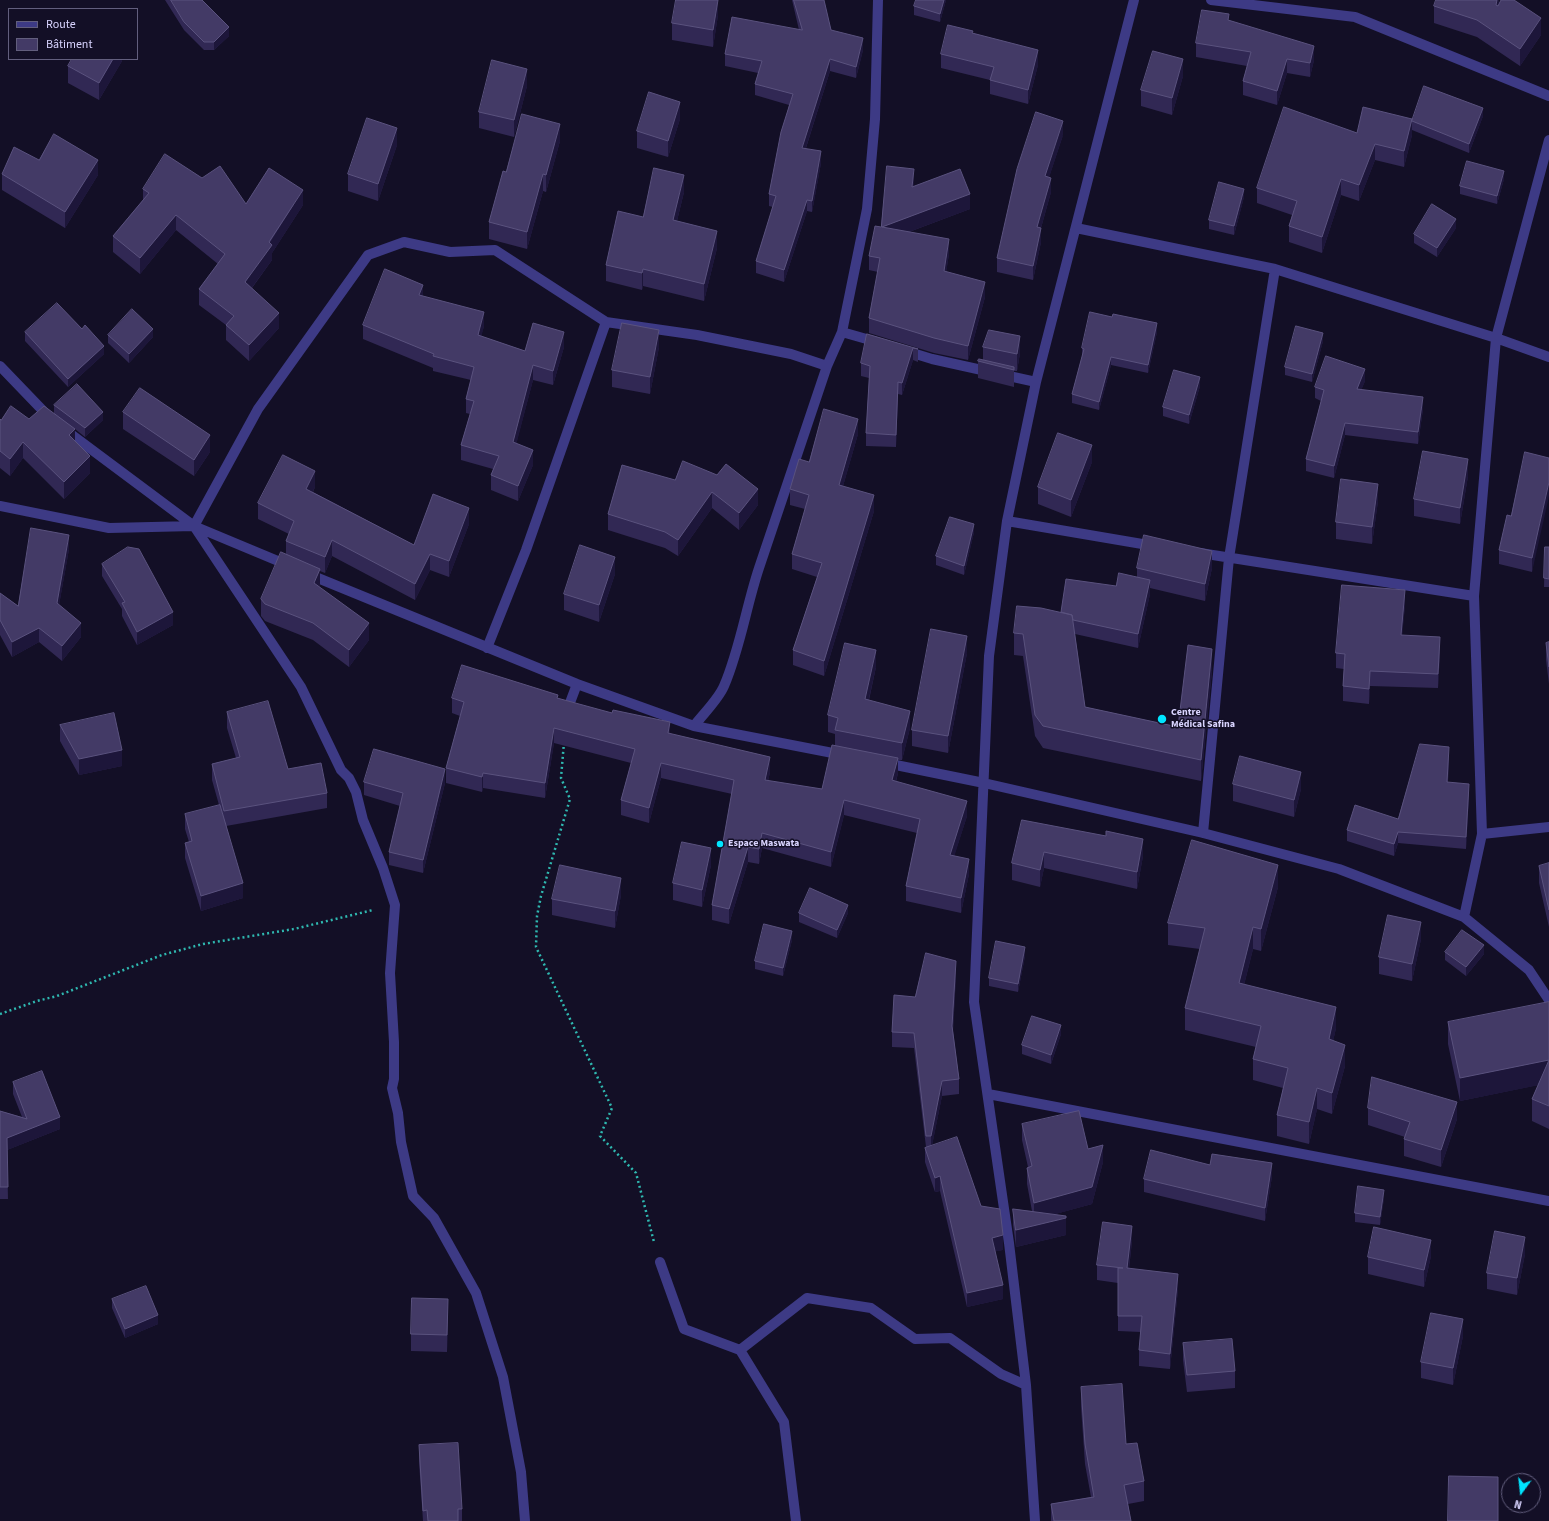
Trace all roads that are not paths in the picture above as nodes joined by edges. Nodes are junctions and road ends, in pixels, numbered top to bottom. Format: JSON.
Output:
{"nodes":[{"id":1,"x":878,"y":0,"type":"edge"},
{"id":2,"x":1134,"y":0,"type":"edge"},
{"id":3,"x":1211,"y":0,"type":"edge"},
{"id":4,"x":1549,"y":96,"type":"edge"},
{"id":5,"x":1549,"y":140,"type":"edge"},
{"id":6,"x":1076,"y":228,"type":"junction"},
{"id":7,"x":1275,"y":269,"type":"junction"},
{"id":8,"x":606,"y":322,"type":"junction"},
{"id":9,"x":842,"y":332,"type":"junction"},
{"id":10,"x":1496,"y":338,"type":"junction"},
{"id":11,"x":1549,"y":357,"type":"edge"},
{"id":12,"x":0,"y":366,"type":"edge"},
{"id":13,"x":827,"y":366,"type":"junction"},
{"id":14,"x":1036,"y":382,"type":"junction"},
{"id":15,"x":0,"y":506,"type":"edge"},
{"id":16,"x":1007,"y":521,"type":"junction"},
{"id":17,"x":194,"y":526,"type":"junction"},
{"id":18,"x":1168,"y":548,"type":"edge"},
{"id":19,"x":1191,"y":552,"type":"edge"},
{"id":20,"x":1229,"y":558,"type":"junction"},
{"id":21,"x":1474,"y":596,"type":"junction"},
{"id":22,"x":487,"y":648,"type":"junction"},
{"id":23,"x":577,"y":684,"type":"junction"},
{"id":24,"x":568,"y":708,"type":"edge"},
{"id":25,"x":694,"y":726,"type":"junction"},
{"id":26,"x":851,"y":756,"type":"edge"},
{"id":27,"x":874,"y":761,"type":"edge"},
{"id":28,"x":984,"y":783,"type":"junction"},
{"id":29,"x":1549,"y":827,"type":"edge"},
{"id":30,"x":1203,"y":833,"type":"junction"},
{"id":31,"x":1482,"y":834,"type":"junction"},
{"id":32,"x":1464,"y":917,"type":"junction"},
{"id":33,"x":1549,"y":1000,"type":"edge"},
{"id":34,"x":988,"y":1094,"type":"junction"},
{"id":35,"x":1549,"y":1201,"type":"edge"},
{"id":36,"x":660,"y":1262,"type":"road end"},
{"id":37,"x":740,"y":1350,"type":"junction"},
{"id":38,"x":1026,"y":1385,"type":"junction"},
{"id":39,"x":525,"y":1521,"type":"edge"},
{"id":40,"x":796,"y":1521,"type":"edge"},
{"id":41,"x":1035,"y":1521,"type":"edge"}],
"edges":[{"from":1,"to":9,"type":"street"},
{"from":2,"to":6,"type":"street"},
{"from":3,"to":4,"type":"street"},
{"from":5,"to":10,"type":"street"},
{"from":6,"to":7,"type":"street"},
{"from":6,"to":14,"type":"street"},
{"from":7,"to":10,"type":"street"},
{"from":7,"to":20,"type":"street"},
{"from":8,"to":13,"type":"street"},
{"from":8,"to":17,"type":"street"},
{"from":8,"to":22,"type":"street"},
{"from":9,"to":13,"type":"street"},
{"from":9,"to":14,"type":"street"},
{"from":10,"to":11,"type":"street"},
{"from":10,"to":21,"type":"street"},
{"from":12,"to":17,"type":"street"},
{"from":13,"to":25,"type":"street"},
{"from":14,"to":16,"type":"street"},
{"from":15,"to":17,"type":"street"},
{"from":16,"to":18,"type":"street"},
{"from":16,"to":28,"type":"street"},
{"from":17,"to":22,"type":"street"},
{"from":17,"to":39,"type":"street"},
{"from":19,"to":20,"type":"street"},
{"from":20,"to":21,"type":"street"},
{"from":20,"to":30,"type":"street"},
{"from":21,"to":31,"type":"street"},
{"from":22,"to":23,"type":"street"},
{"from":23,"to":24,"type":"street"},
{"from":23,"to":25,"type":"street"},
{"from":25,"to":26,"type":"street"},
{"from":27,"to":28,"type":"street"},
{"from":28,"to":30,"type":"street"},
{"from":28,"to":34,"type":"street"},
{"from":29,"to":31,"type":"street"},
{"from":30,"to":32,"type":"street"},
{"from":31,"to":32,"type":"street"},
{"from":32,"to":33,"type":"street"},
{"from":34,"to":35,"type":"street"},
{"from":34,"to":38,"type":"street"},
{"from":36,"to":37,"type":"street"},
{"from":37,"to":38,"type":"street"},
{"from":37,"to":40,"type":"street"},
{"from":38,"to":41,"type":"street"}]}
